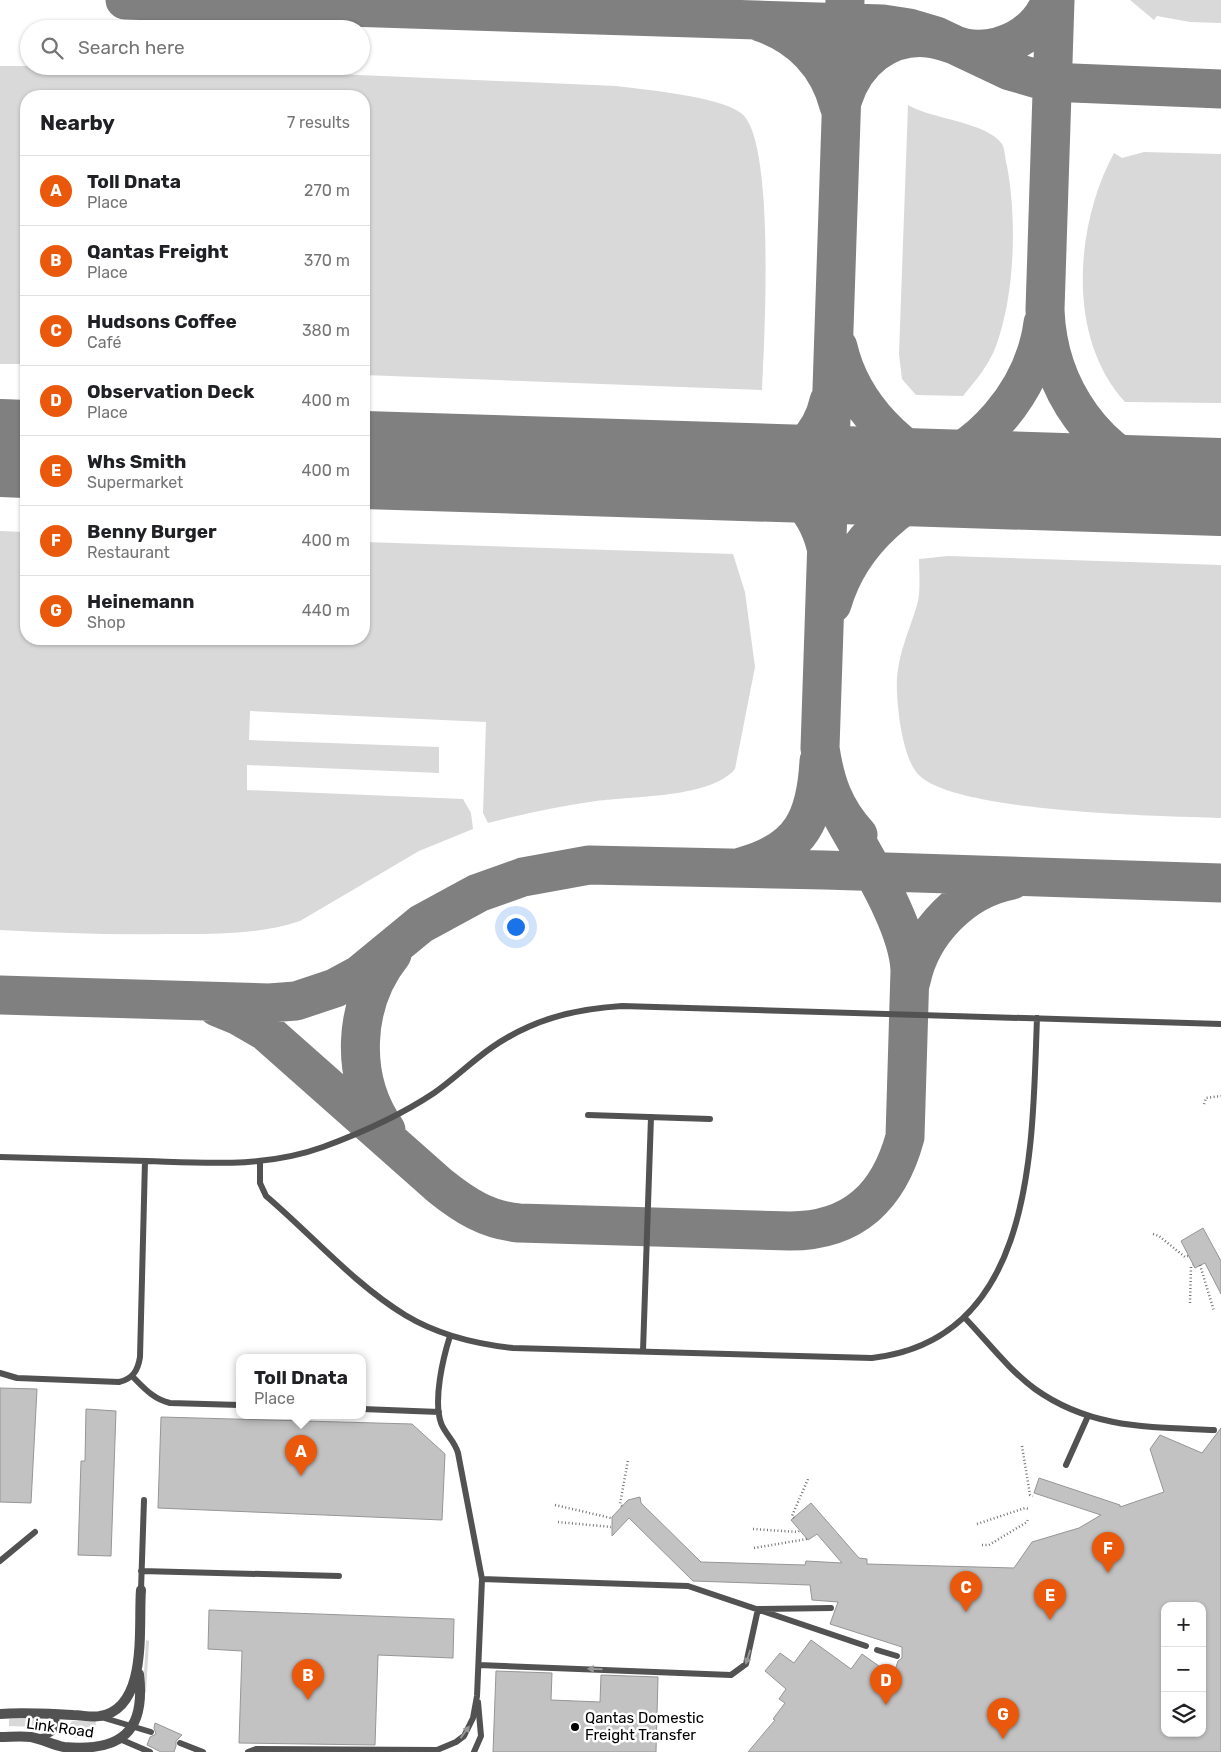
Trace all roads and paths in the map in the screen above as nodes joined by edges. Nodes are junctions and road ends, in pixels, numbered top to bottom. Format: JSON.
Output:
{"nodes":[{"id":1,"x":1037,"y":1018,"type":"junction"},
{"id":2,"x":1221,"y":1024,"type":"edge"},
{"id":3,"x":1221,"y":1096,"type":"edge"},
{"id":4,"x":1204,"y":1104,"type":"dead end"},
{"id":5,"x":588,"y":1115,"type":"dead end"},
{"id":6,"x":651,"y":1117,"type":"junction"},
{"id":7,"x":710,"y":1119,"type":"dead end"},
{"id":8,"x":0,"y":1157,"type":"edge"},
{"id":9,"x":145,"y":1161,"type":"junction"},
{"id":10,"x":260,"y":1163,"type":"junction"},
{"id":11,"x":1153,"y":1234,"type":"dead end"},
{"id":12,"x":1188,"y":1256,"type":"dead end"},
{"id":13,"x":1193,"y":1265,"type":"dead end"},
{"id":14,"x":1200,"y":1265,"type":"dead end"},
{"id":15,"x":1190,"y":1303,"type":"dead end"},
{"id":16,"x":1214,"y":1311,"type":"dead end"},
{"id":17,"x":965,"y":1318,"type":"junction"},
{"id":18,"x":450,"y":1336,"type":"junction"},
{"id":19,"x":643,"y":1351,"type":"junction"},
{"id":20,"x":0,"y":1373,"type":"edge"},
{"id":21,"x":132,"y":1376,"type":"junction"},
{"id":22,"x":236,"y":1405,"type":"edge"},
{"id":23,"x":366,"y":1409,"type":"edge"},
{"id":24,"x":439,"y":1412,"type":"junction"},
{"id":25,"x":1088,"y":1416,"type":"junction"},
{"id":26,"x":1214,"y":1430,"type":"dead end"},
{"id":27,"x":1022,"y":1446,"type":"dead end"},
{"id":28,"x":628,"y":1460,"type":"dead end"},
{"id":29,"x":1066,"y":1465,"type":"dead end"},
{"id":30,"x":808,"y":1479,"type":"dead end"},
{"id":31,"x":1033,"y":1496,"type":"dead end"},
{"id":32,"x":144,"y":1500,"type":"dead end"},
{"id":33,"x":555,"y":1506,"type":"dead end"},
{"id":34,"x":622,"y":1506,"type":"dead end"},
{"id":35,"x":1029,"y":1509,"type":"dead end"},
{"id":36,"x":611,"y":1518,"type":"dead end"},
{"id":37,"x":794,"y":1518,"type":"dead end"},
{"id":38,"x":1028,"y":1518,"type":"dead end"},
{"id":39,"x":558,"y":1522,"type":"dead end"},
{"id":40,"x":978,"y":1524,"type":"dead end"},
{"id":41,"x":611,"y":1527,"type":"dead end"},
{"id":42,"x":753,"y":1529,"type":"dead end"},
{"id":43,"x":800,"y":1530,"type":"dead end"},
{"id":44,"x":35,"y":1532,"type":"dead end"},
{"id":45,"x":807,"y":1538,"type":"dead end"},
{"id":46,"x":982,"y":1546,"type":"dead end"},
{"id":47,"x":754,"y":1548,"type":"dead end"},
{"id":48,"x":0,"y":1562,"type":"edge"},
{"id":49,"x":141,"y":1571,"type":"junction"},
{"id":50,"x":339,"y":1576,"type":"dead end"},
{"id":51,"x":482,"y":1580,"type":"junction"},
{"id":52,"x":141,"y":1590,"type":"joint"},
{"id":53,"x":831,"y":1608,"type":"dead end"},
{"id":54,"x":758,"y":1609,"type":"junction"},
{"id":55,"x":866,"y":1646,"type":"dead end"},
{"id":56,"x":877,"y":1650,"type":"dead end"},
{"id":57,"x":896,"y":1656,"type":"dead end"},
{"id":58,"x":138,"y":1663,"type":"junction"},
{"id":59,"x":479,"y":1665,"type":"junction"},
{"id":60,"x":477,"y":1696,"type":"junction"},
{"id":61,"x":0,"y":1714,"type":"edge"},
{"id":62,"x":46,"y":1714,"type":"junction"},
{"id":63,"x":100,"y":1716,"type":"junction"},
{"id":64,"x":134,"y":1725,"type":"junction"},
{"id":65,"x":151,"y":1732,"type":"dead end"},
{"id":66,"x":0,"y":1737,"type":"edge"},
{"id":67,"x":30,"y":1737,"type":"junction"},
{"id":68,"x":122,"y":1740,"type":"junction"},
{"id":69,"x":180,"y":1743,"type":"dead end"},
{"id":70,"x":150,"y":1752,"type":"edge"},
{"id":71,"x":203,"y":1752,"type":"edge"},
{"id":72,"x":248,"y":1752,"type":"edge"},
{"id":73,"x":474,"y":1752,"type":"edge"}],
"edges":[{"from":1,"to":2,"type":"lane"},
{"from":1,"to":10,"type":"lane"},
{"from":1,"to":17,"type":"lane"},
{"from":3,"to":4,"type":"path"},
{"from":5,"to":6,"type":"lane"},
{"from":6,"to":7,"type":"lane"},
{"from":6,"to":19,"type":"lane"},
{"from":8,"to":9,"type":"lane"},
{"from":9,"to":10,"type":"lane"},
{"from":9,"to":21,"type":"lane"},
{"from":10,"to":18,"type":"lane"},
{"from":11,"to":12,"type":"path"},
{"from":13,"to":15,"type":"path"},
{"from":14,"to":16,"type":"path"},
{"from":17,"to":19,"type":"lane"},
{"from":17,"to":25,"type":"lane"},
{"from":18,"to":19,"type":"lane"},
{"from":18,"to":24,"type":"lane"},
{"from":20,"to":21,"type":"lane"},
{"from":21,"to":22,"type":"lane"},
{"from":23,"to":24,"type":"lane"},
{"from":24,"to":51,"type":"lane"},
{"from":25,"to":26,"type":"lane"},
{"from":25,"to":29,"type":"lane"},
{"from":27,"to":31,"type":"path"},
{"from":28,"to":34,"type":"path"},
{"from":30,"to":37,"type":"path"},
{"from":32,"to":49,"type":"lane"},
{"from":33,"to":36,"type":"path"},
{"from":35,"to":40,"type":"path"},
{"from":38,"to":46,"type":"path"},
{"from":39,"to":41,"type":"path"},
{"from":42,"to":43,"type":"path"},
{"from":44,"to":48,"type":"lane"},
{"from":45,"to":47,"type":"path"},
{"from":49,"to":50,"type":"lane"},
{"from":49,"to":52,"type":"lane"},
{"from":51,"to":54,"type":"lane"},
{"from":51,"to":59,"type":"lane"},
{"from":52,"to":58,"type":"street","name":"Link Road"},
{"from":53,"to":54,"type":"lane"},
{"from":54,"to":55,"type":"lane"},
{"from":54,"to":59,"type":"lane","one_way":true},
{"from":56,"to":57,"type":"lane"},
{"from":58,"to":63,"type":"street","name":"Link Road"},
{"from":58,"to":64,"type":"street","name":"Link Road"},
{"from":59,"to":60,"type":"lane"},
{"from":72,"to":60,"type":"lane","one_way":true},
{"from":60,"to":73,"type":"lane"},
{"from":61,"to":62,"type":"street","name":"Link Road"},
{"from":62,"to":63,"type":"street","name":"Link Road"},
{"from":62,"to":67,"type":"lane"},
{"from":63,"to":64,"type":"lane"},
{"from":64,"to":65,"type":"lane"},
{"from":64,"to":68,"type":"street","name":"Link Road"},
{"from":66,"to":67,"type":"street","name":"Link Road"},
{"from":67,"to":68,"type":"street","name":"Link Road"},
{"from":68,"to":70,"type":"lane"},
{"from":69,"to":71,"type":"lane"}]}
